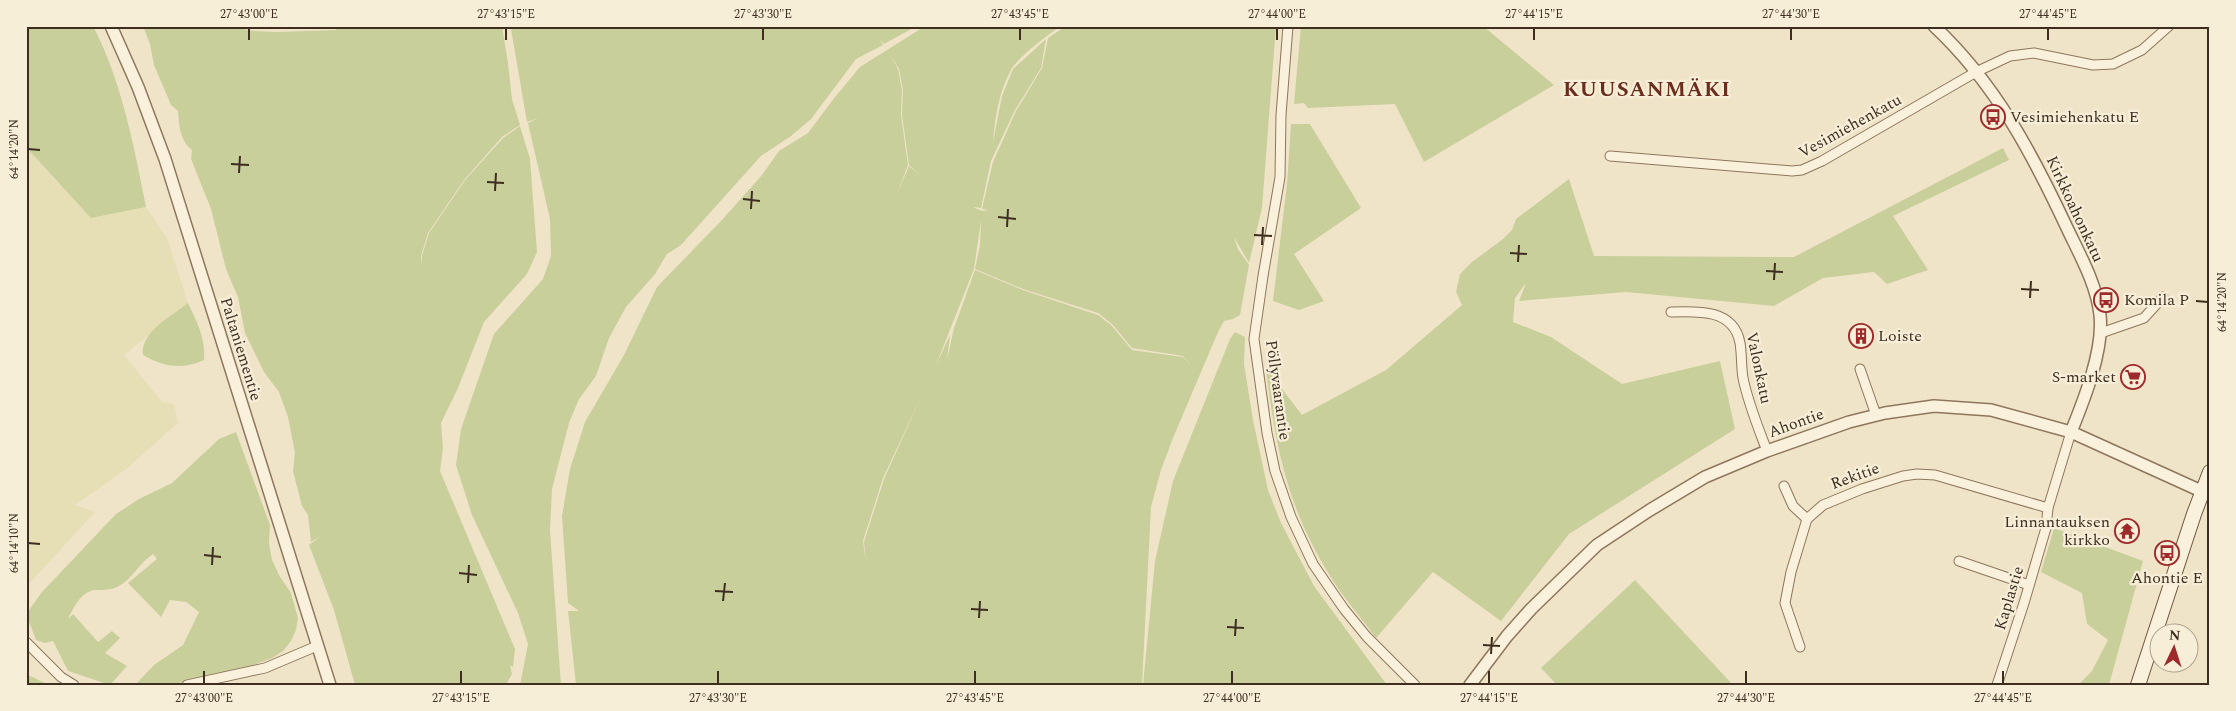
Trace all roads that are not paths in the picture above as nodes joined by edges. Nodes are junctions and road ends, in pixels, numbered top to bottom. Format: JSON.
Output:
{"nodes":[{"id":1,"x":111,"y":26,"type":"edge"},
{"id":2,"x":1288,"y":26,"type":"edge"},
{"id":3,"x":1934,"y":26,"type":"edge"},
{"id":4,"x":2169,"y":26,"type":"edge"},
{"id":5,"x":1976,"y":72,"type":"junction"},
{"id":6,"x":1610,"y":156,"type":"dead end"},
{"id":7,"x":2163,"y":297,"type":"dead end"},
{"id":8,"x":1671,"y":312,"type":"dead end"},
{"id":9,"x":2100,"y":333,"type":"junction"},
{"id":10,"x":1860,"y":369,"type":"dead end"},
{"id":11,"x":1876,"y":415,"type":"junction"},
{"id":12,"x":2071,"y":432,"type":"junction"},
{"id":13,"x":1767,"y":451,"type":"junction"},
{"id":14,"x":2210,"y":472,"type":"edge"},
{"id":15,"x":1784,"y":486,"type":"dead end"},
{"id":16,"x":2206,"y":493,"type":"edge"},
{"id":17,"x":2048,"y":508,"type":"junction"},
{"id":18,"x":1807,"y":519,"type":"junction"},
{"id":19,"x":1959,"y":561,"type":"dead end"},
{"id":20,"x":2029,"y":585,"type":"junction"},
{"id":21,"x":26,"y":642,"type":"edge"},
{"id":22,"x":317,"y":646,"type":"junction"},
{"id":23,"x":1800,"y":647,"type":"dead end"},
{"id":24,"x":74,"y":685,"type":"edge"},
{"id":25,"x":187,"y":685,"type":"edge"},
{"id":26,"x":330,"y":685,"type":"edge"},
{"id":27,"x":1415,"y":685,"type":"edge"},
{"id":28,"x":1470,"y":685,"type":"edge"},
{"id":29,"x":1997,"y":685,"type":"edge"},
{"id":30,"x":2138,"y":685,"type":"edge"}],
"edges":[{"from":1,"to":22,"type":"street","name":"Paltaniementie"},
{"from":2,"to":27,"type":"street","name":"Pöllyvaarantie"},
{"from":3,"to":5,"type":"street","name":"Kirkkoahonkatu"},
{"from":4,"to":5,"type":"street","name":"Vesimiehenkatu"},
{"from":5,"to":6,"type":"street","name":"Vesimiehenkatu"},
{"from":5,"to":9,"type":"street","name":"Kirkkoahonkatu"},
{"from":7,"to":9,"type":"street"},
{"from":8,"to":13,"type":"street","name":"Valonkatu"},
{"from":9,"to":12,"type":"street","name":"Kirkkoahonkatu"},
{"from":10,"to":11,"type":"street"},
{"from":11,"to":12,"type":"street","name":"Ahontie"},
{"from":11,"to":13,"type":"street","name":"Ahontie"},
{"from":12,"to":16,"type":"street","name":"Ahontie"},
{"from":12,"to":17,"type":"street","name":"Kaplastie"},
{"from":13,"to":28,"type":"street","name":"Ahontie"},
{"from":14,"to":16,"type":"main road"},
{"from":15,"to":18,"type":"street"},
{"from":16,"to":30,"type":"main road"},
{"from":17,"to":18,"type":"street","name":"Rekitie"},
{"from":17,"to":20,"type":"street","name":"Kaplastie"},
{"from":18,"to":23,"type":"street"},
{"from":19,"to":20,"type":"street"},
{"from":20,"to":29,"type":"street","name":"Kaplastie"},
{"from":21,"to":24,"type":"street"},
{"from":22,"to":25,"type":"street"},
{"from":22,"to":26,"type":"street","name":"Paltaniementie"}]}
